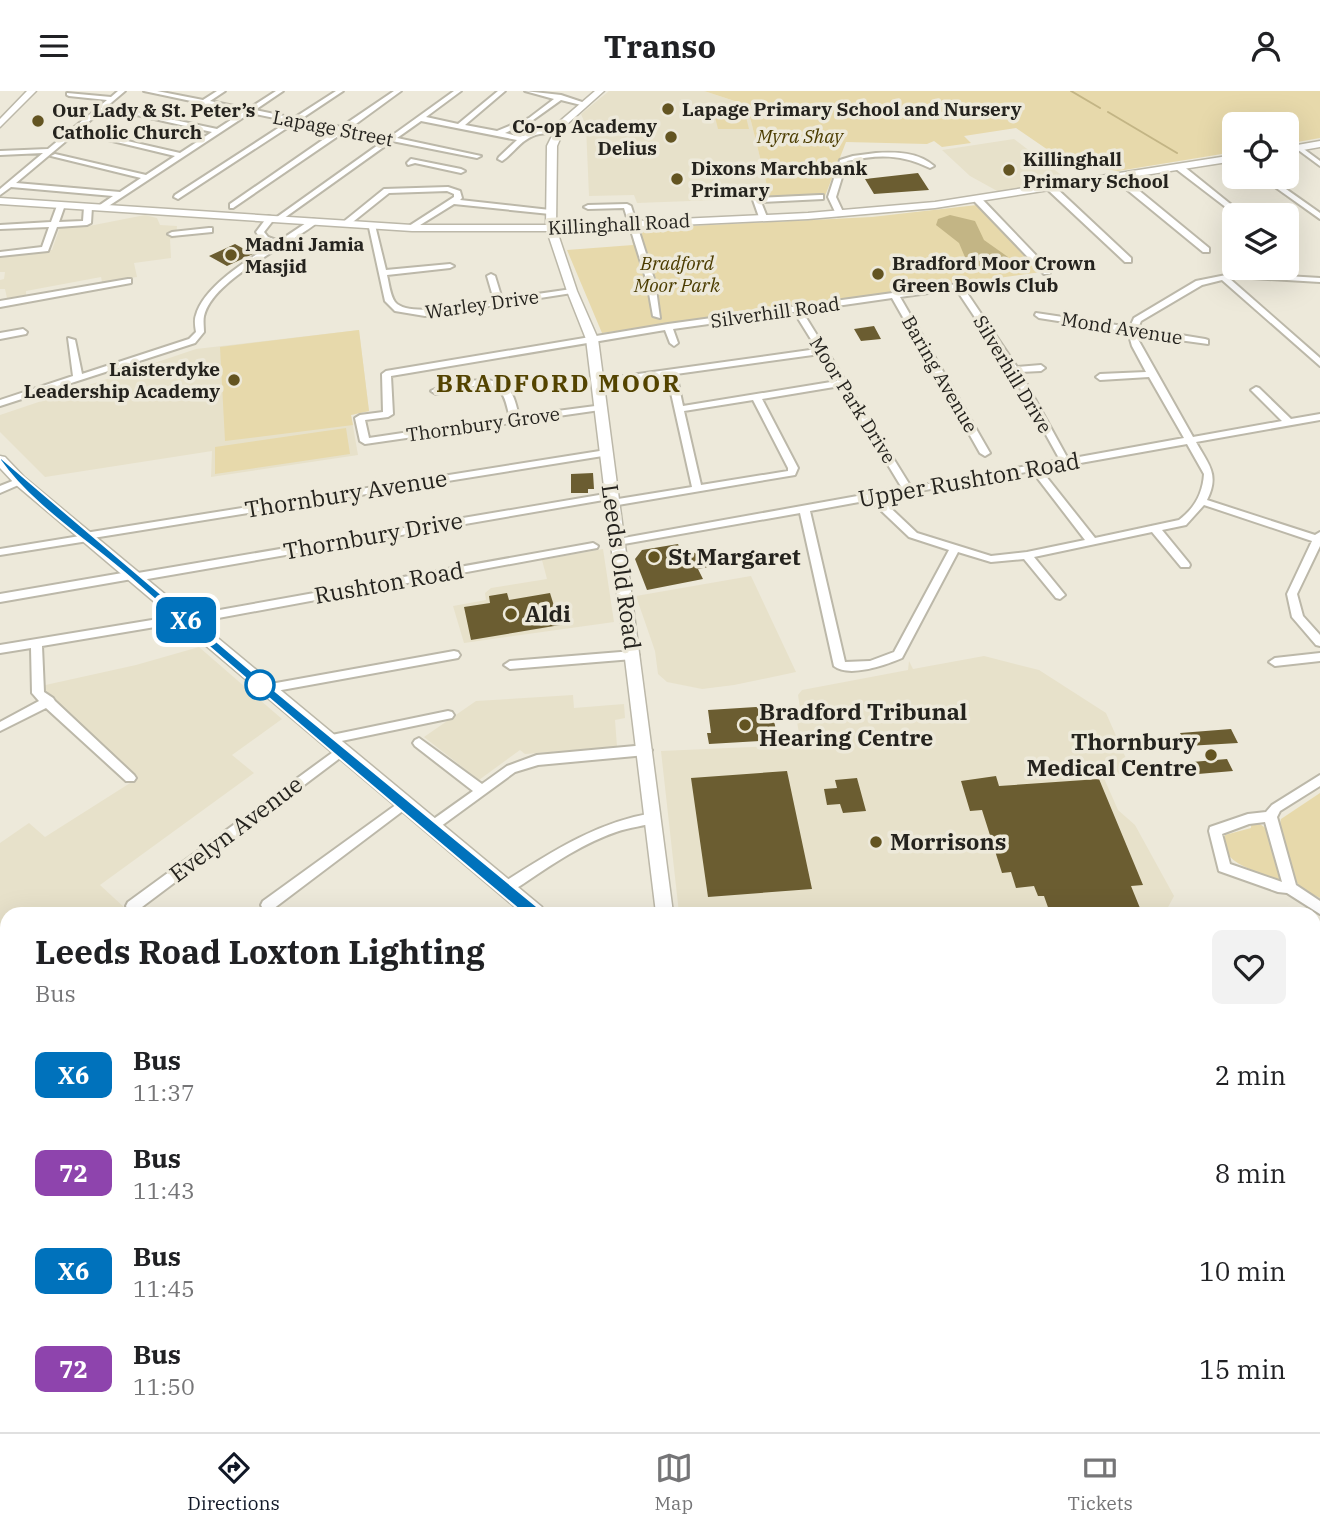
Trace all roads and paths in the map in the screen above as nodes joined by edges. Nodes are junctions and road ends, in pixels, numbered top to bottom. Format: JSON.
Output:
{"nodes":[{"id":1,"x":32,"y":91,"type":"edge"},
{"id":2,"x":122,"y":91,"type":"edge"},
{"id":3,"x":147,"y":91,"type":"edge"},
{"id":4,"x":222,"y":91,"type":"edge"},
{"id":5,"x":280,"y":91,"type":"edge"},
{"id":6,"x":340,"y":91,"type":"edge"},
{"id":7,"x":398,"y":91,"type":"edge"},
{"id":8,"x":458,"y":91,"type":"edge"},
{"id":9,"x":502,"y":91,"type":"edge"},
{"id":10,"x":528,"y":91,"type":"edge"},
{"id":11,"x":600,"y":91,"type":"edge"},
{"id":12,"x":164,"y":92,"type":"edge"},
{"id":13,"x":69,"y":94,"type":"dead end"},
{"id":14,"x":561,"y":97,"type":"junction"},
{"id":15,"x":113,"y":99,"type":"junction"},
{"id":16,"x":204,"y":102,"type":"junction"},
{"id":17,"x":585,"y":104,"type":"junction"},
{"id":18,"x":113,"y":109,"type":"dead end"},
{"id":19,"x":249,"y":111,"type":"junction"},
{"id":20,"x":4,"y":114,"type":"edge"},
{"id":21,"x":419,"y":118,"type":"junction"},
{"id":22,"x":296,"y":120,"type":"junction"},
{"id":23,"x":0,"y":124,"type":"edge"},
{"id":24,"x":459,"y":126,"type":"junction"},
{"id":25,"x":342,"y":129,"type":"junction"},
{"id":26,"x":218,"y":131,"type":"junction"},
{"id":27,"x":557,"y":131,"type":"junction"},
{"id":28,"x":81,"y":132,"type":"dead end"},
{"id":29,"x":497,"y":134,"type":"junction"},
{"id":30,"x":393,"y":137,"type":"junction"},
{"id":31,"x":520,"y":138,"type":"junction"},
{"id":32,"x":1320,"y":144,"type":"edge"},
{"id":33,"x":1299,"y":148,"type":"joint"},
{"id":34,"x":457,"y":152,"type":"junction"},
{"id":35,"x":0,"y":153,"type":"edge"},
{"id":36,"x":53,"y":154,"type":"junction"},
{"id":37,"x":181,"y":155,"type":"junction"},
{"id":38,"x":477,"y":156,"type":"dead end"},
{"id":39,"x":502,"y":159,"type":"dead end"},
{"id":40,"x":1222,"y":160,"type":"edge"},
{"id":41,"x":411,"y":163,"type":"dead end"},
{"id":42,"x":1320,"y":163,"type":"edge"},
{"id":43,"x":439,"y":166,"type":"junction"},
{"id":44,"x":930,"y":166,"type":"dead end"},
{"id":45,"x":1179,"y":167,"type":"junction"},
{"id":46,"x":461,"y":171,"type":"dead end"},
{"id":47,"x":147,"y":177,"type":"junction"},
{"id":48,"x":1118,"y":177,"type":"junction"},
{"id":49,"x":12,"y":183,"type":"junction"},
{"id":50,"x":1051,"y":188,"type":"junction"},
{"id":51,"x":1282,"y":189,"type":"edge"},
{"id":52,"x":0,"y":193,"type":"edge"},
{"id":53,"x":120,"y":194,"type":"junction"},
{"id":54,"x":178,"y":197,"type":"dead end"},
{"id":55,"x":820,"y":197,"type":"dead end"},
{"id":56,"x":978,"y":200,"type":"junction"},
{"id":57,"x":0,"y":201,"type":"edge"},
{"id":58,"x":451,"y":201,"type":"junction"},
{"id":59,"x":1225,"y":203,"type":"edge"},
{"id":60,"x":61,"y":205,"type":"junction"},
{"id":61,"x":233,"y":206,"type":"dead end"},
{"id":62,"x":88,"y":207,"type":"junction"},
{"id":63,"x":101,"y":207,"type":"junction"},
{"id":64,"x":588,"y":207,"type":"dead end"},
{"id":65,"x":550,"y":212,"type":"junction"},
{"id":66,"x":840,"y":213,"type":"junction"},
{"id":67,"x":217,"y":214,"type":"junction"},
{"id":68,"x":763,"y":217,"type":"junction"},
{"id":69,"x":1320,"y":217,"type":"edge"},
{"id":70,"x":275,"y":218,"type":"junction"},
{"id":71,"x":315,"y":221,"type":"junction"},
{"id":72,"x":346,"y":223,"type":"junction"},
{"id":73,"x":633,"y":224,"type":"junction"},
{"id":74,"x":54,"y":225,"type":"junction"},
{"id":75,"x":371,"y":225,"type":"junction"},
{"id":76,"x":418,"y":225,"type":"junction"},
{"id":77,"x":0,"y":227,"type":"edge"},
{"id":78,"x":551,"y":228,"type":"junction"},
{"id":79,"x":172,"y":234,"type":"dead end"},
{"id":80,"x":281,"y":244,"type":"junction"},
{"id":81,"x":1206,"y":250,"type":"dead end"},
{"id":82,"x":0,"y":254,"type":"edge"},
{"id":83,"x":1128,"y":260,"type":"dead end"},
{"id":84,"x":450,"y":266,"type":"dead end"},
{"id":85,"x":1047,"y":272,"type":"dead end"},
{"id":86,"x":383,"y":274,"type":"junction"},
{"id":87,"x":491,"y":276,"type":"dead end"},
{"id":88,"x":1222,"y":277,"type":"edge"},
{"id":89,"x":1299,"y":279,"type":"edge"},
{"id":90,"x":1226,"y":280,"type":"edge"},
{"id":91,"x":1320,"y":280,"type":"edge"},
{"id":92,"x":128,"y":281,"type":"dead end"},
{"id":93,"x":958,"y":286,"type":"joint"},
{"id":94,"x":572,"y":291,"type":"junction"},
{"id":95,"x":895,"y":295,"type":"junction"},
{"id":96,"x":499,"y":302,"type":"junction"},
{"id":97,"x":0,"y":303,"type":"edge"},
{"id":98,"x":797,"y":309,"type":"junction"},
{"id":99,"x":1039,"y":315,"type":"dead end"},
{"id":100,"x":657,"y":316,"type":"dead end"},
{"id":101,"x":668,"y":327,"type":"junction"},
{"id":102,"x":1133,"y":329,"type":"junction"},
{"id":103,"x":23,"y":333,"type":"dead end"},
{"id":104,"x":0,"y":336,"type":"edge"},
{"id":105,"x":592,"y":339,"type":"junction"},
{"id":106,"x":71,"y":340,"type":"dead end"},
{"id":107,"x":1205,"y":342,"type":"dead end"},
{"id":108,"x":674,"y":343,"type":"dead end"},
{"id":109,"x":821,"y":351,"type":"junction"},
{"id":110,"x":1320,"y":363,"type":"edge"},
{"id":111,"x":1041,"y":368,"type":"dead end"},
{"id":112,"x":1014,"y":370,"type":"junction"},
{"id":113,"x":671,"y":372,"type":"junction"},
{"id":114,"x":386,"y":374,"type":"joint"},
{"id":115,"x":1152,"y":374,"type":"junction"},
{"id":116,"x":78,"y":377,"type":"junction"},
{"id":117,"x":1100,"y":377,"type":"dead end"},
{"id":118,"x":598,"y":382,"type":"junction"},
{"id":119,"x":842,"y":383,"type":"junction"},
{"id":120,"x":436,"y":390,"type":"dead end"},
{"id":121,"x":1256,"y":390,"type":"dead end"},
{"id":122,"x":757,"y":398,"type":"junction"},
{"id":123,"x":0,"y":403,"type":"edge"},
{"id":124,"x":600,"y":407,"type":"junction"},
{"id":125,"x":679,"y":409,"type":"junction"},
{"id":126,"x":1320,"y":417,"type":"edge"},
{"id":127,"x":515,"y":419,"type":"junction"},
{"id":128,"x":1288,"y":422,"type":"junction"},
{"id":129,"x":1190,"y":441,"type":"junction"},
{"id":130,"x":606,"y":453,"type":"junction"},
{"id":131,"x":985,"y":453,"type":"dead end"},
{"id":132,"x":0,"y":460,"type":"edge"},
{"id":133,"x":1066,"y":463,"type":"junction"},
{"id":134,"x":1035,"y":468,"type":"junction"},
{"id":135,"x":20,"y":481,"type":"junction"},
{"id":136,"x":698,"y":489,"type":"junction"},
{"id":137,"x":0,"y":490,"type":"edge"},
{"id":138,"x":909,"y":491,"type":"junction"},
{"id":139,"x":873,"y":497,"type":"junction"},
{"id":140,"x":611,"y":500,"type":"junction"},
{"id":141,"x":1201,"y":501,"type":"junction"},
{"id":142,"x":804,"y":509,"type":"junction"},
{"id":143,"x":1155,"y":529,"type":"junction"},
{"id":144,"x":87,"y":537,"type":"junction"},
{"id":145,"x":1319,"y":538,"type":"edge"},
{"id":146,"x":1092,"y":541,"type":"junction"},
{"id":147,"x":618,"y":542,"type":"junction"},
{"id":148,"x":593,"y":546,"type":"dead end"},
{"id":149,"x":955,"y":549,"type":"junction"},
{"id":150,"x":0,"y":552,"type":"edge"},
{"id":151,"x":1027,"y":555,"type":"junction"},
{"id":152,"x":1185,"y":565,"type":"dead end"},
{"id":153,"x":135,"y":576,"type":"junction"},
{"id":154,"x":1060,"y":595,"type":"dead end"},
{"id":155,"x":0,"y":598,"type":"edge"},
{"id":156,"x":181,"y":616,"type":"junction"},
{"id":157,"x":36,"y":642,"type":"junction"},
{"id":158,"x":1320,"y":642,"type":"edge"},
{"id":159,"x":0,"y":649,"type":"edge"},
{"id":160,"x":454,"y":655,"type":"dead end"},
{"id":161,"x":633,"y":655,"type":"junction"},
{"id":162,"x":1320,"y":657,"type":"edge"},
{"id":163,"x":1275,"y":662,"type":"dead end"},
{"id":164,"x":510,"y":665,"type":"dead end"},
{"id":165,"x":849,"y":668,"type":"joint"},
{"id":166,"x":265,"y":689,"type":"junction"},
{"id":167,"x":48,"y":701,"type":"junction"},
{"id":168,"x":448,"y":715,"type":"dead end"},
{"id":169,"x":0,"y":727,"type":"edge"},
{"id":170,"x":419,"y":743,"type":"dead end"},
{"id":171,"x":333,"y":746,"type":"junction"},
{"id":172,"x":646,"y":750,"type":"junction"},
{"id":173,"x":130,"y":778,"type":"dead end"},
{"id":174,"x":1320,"y":781,"type":"edge"},
{"id":175,"x":482,"y":791,"type":"junction"},
{"id":176,"x":404,"y":804,"type":"junction"},
{"id":177,"x":1270,"y":816,"type":"junction"},
{"id":178,"x":654,"y":818,"type":"junction"},
{"id":179,"x":433,"y":827,"type":"junction"},
{"id":180,"x":506,"y":888,"type":"junction"},
{"id":181,"x":1290,"y":888,"type":"junction"},
{"id":182,"x":268,"y":905,"type":"dead end"},
{"id":183,"x":133,"y":906,"type":"dead end"},
{"id":184,"x":528,"y":907,"type":"edge"},
{"id":185,"x":664,"y":907,"type":"edge"},
{"id":186,"x":1318,"y":907,"type":"edge"}],
"edges":[{"from":1,"to":20,"type":"main road"},
{"from":2,"to":15,"type":"street"},
{"from":3,"to":12,"type":"street","name":"Lapage Street"},
{"from":4,"to":16,"type":"street"},
{"from":5,"to":19,"type":"street"},
{"from":6,"to":22,"type":"street"},
{"from":7,"to":25,"type":"street"},
{"from":8,"to":21,"type":"street"},
{"from":9,"to":24,"type":"street"},
{"from":10,"to":14,"type":"street"},
{"from":11,"to":17,"type":"main road"},
{"from":12,"to":16,"type":"street","name":"Lapage Street"},
{"from":13,"to":15,"type":"street"},
{"from":14,"to":17,"type":"street"},
{"from":14,"to":29,"type":"street"},
{"from":15,"to":36,"type":"street"},
{"from":16,"to":19,"type":"street","name":"Lapage Street"},
{"from":17,"to":27,"type":"main road"},
{"from":18,"to":26,"type":"street"},
{"from":19,"to":22,"type":"street","name":"Lapage Street"},
{"from":19,"to":26,"type":"street"},
{"from":20,"to":23,"type":"main road"},
{"from":21,"to":24,"type":"street"},
{"from":21,"to":30,"type":"street"},
{"from":22,"to":25,"type":"street","name":"Lapage Street"},
{"from":22,"to":54,"type":"street"},
{"from":24,"to":29,"type":"street"},
{"from":25,"to":30,"type":"street","name":"Lapage Street"},
{"from":25,"to":61,"type":"street"},
{"from":26,"to":37,"type":"street"},
{"from":27,"to":31,"type":"street"},
{"from":27,"to":65,"type":"main road","name":"Leeds Old Road"},
{"from":28,"to":37,"type":"street"},
{"from":29,"to":31,"type":"street"},
{"from":30,"to":34,"type":"street","name":"Lapage Street"},
{"from":30,"to":70,"type":"street"},
{"from":31,"to":39,"type":"street"},
{"from":32,"to":33,"type":"highway"},
{"from":33,"to":42,"type":"street"},
{"from":34,"to":38,"type":"street","name":"Lapage Street"},
{"from":34,"to":43,"type":"street"},
{"from":35,"to":36,"type":"street"},
{"from":36,"to":47,"type":"street"},
{"from":36,"to":49,"type":"street"},
{"from":37,"to":47,"type":"street"},
{"from":40,"to":45,"type":"highway","name":"Killinghall Road"},
{"from":41,"to":43,"type":"street"},
{"from":43,"to":46,"type":"street"},
{"from":44,"to":66,"type":"street"},
{"from":45,"to":48,"type":"highway","name":"Killinghall Road"},
{"from":45,"to":59,"type":"street"},
{"from":47,"to":53,"type":"street"},
{"from":48,"to":50,"type":"highway","name":"Killinghall Road"},
{"from":48,"to":81,"type":"street"},
{"from":49,"to":52,"type":"street"},
{"from":49,"to":53,"type":"street"},
{"from":50,"to":56,"type":"highway","name":"Killinghall Road"},
{"from":50,"to":83,"type":"street"},
{"from":51,"to":69,"type":"street"},
{"from":53,"to":63,"type":"street"},
{"from":55,"to":68,"type":"street"},
{"from":56,"to":66,"type":"highway","name":"Killinghall Road"},
{"from":56,"to":85,"type":"street"},
{"from":57,"to":60,"type":"highway","name":"Killinghall Road"},
{"from":58,"to":65,"type":"street"},
{"from":58,"to":72,"type":"street"},
{"from":58,"to":76,"type":"street"},
{"from":60,"to":62,"type":"highway","name":"Killinghall Road"},
{"from":60,"to":74,"type":"street"},
{"from":62,"to":63,"type":"highway","name":"Killinghall Road"},
{"from":62,"to":74,"type":"street"},
{"from":63,"to":67,"type":"highway","name":"Killinghall Road"},
{"from":64,"to":73,"type":"street"},
{"from":65,"to":78,"type":"main road","name":"Leeds Old Road"},
{"from":66,"to":68,"type":"highway","name":"Killinghall Road"},
{"from":67,"to":70,"type":"highway","name":"Killinghall Road"},
{"from":67,"to":79,"type":"street"},
{"from":68,"to":73,"type":"highway","name":"Killinghall Road"},
{"from":70,"to":71,"type":"highway","name":"Killinghall Road"},
{"from":70,"to":80,"type":"street"},
{"from":71,"to":72,"type":"highway","name":"Killinghall Road"},
{"from":71,"to":80,"type":"street"},
{"from":72,"to":75,"type":"highway","name":"Killinghall Road"},
{"from":73,"to":78,"type":"highway","name":"Killinghall Road"},
{"from":73,"to":100,"type":"street"},
{"from":74,"to":77,"type":"street"},
{"from":74,"to":82,"type":"street"},
{"from":75,"to":76,"type":"highway","name":"Killinghall Road"},
{"from":75,"to":86,"type":"street","name":"Warley Drive"},
{"from":76,"to":78,"type":"highway","name":"Killinghall Road"},
{"from":78,"to":94,"type":"main road","name":"Leeds Old Road"},
{"from":80,"to":116,"type":"street"},
{"from":84,"to":86,"type":"street"},
{"from":86,"to":96,"type":"street","name":"Warley Drive"},
{"from":87,"to":96,"type":"street"},
{"from":88,"to":102,"type":"street"},
{"from":89,"to":91,"type":"street"},
{"from":90,"to":110,"type":"street"},
{"from":92,"to":97,"type":"street"},
{"from":93,"to":95,"type":"street","name":"Silverhill Road"},
{"from":93,"to":112,"type":"street","name":"Silverhill Drive"},
{"from":94,"to":96,"type":"street","name":"Warley Drive"},
{"from":94,"to":105,"type":"main road","name":"Leeds Old Road"},
{"from":95,"to":98,"type":"street","name":"Silverhill Road"},
{"from":95,"to":131,"type":"street","name":"Baring Avenue"},
{"from":98,"to":101,"type":"street","name":"Silverhill Road"},
{"from":98,"to":109,"type":"street","name":"Moor Park Drive"},
{"from":99,"to":102,"type":"street","name":"Mond Avenue"},
{"from":101,"to":105,"type":"street","name":"Silverhill Road"},
{"from":101,"to":108,"type":"street"},
{"from":102,"to":107,"type":"street","name":"Mond Avenue"},
{"from":102,"to":115,"type":"street"},
{"from":103,"to":104,"type":"street"},
{"from":105,"to":114,"type":"street"},
{"from":105,"to":118,"type":"main road","name":"Leeds Old Road"},
{"from":106,"to":116,"type":"street"},
{"from":109,"to":113,"type":"street"},
{"from":109,"to":119,"type":"street","name":"Moor Park Drive"},
{"from":111,"to":112,"type":"street"},
{"from":112,"to":133,"type":"street","name":"Silverhill Drive"},
{"from":113,"to":118,"type":"street"},
{"from":113,"to":125,"type":"street"},
{"from":114,"to":127,"type":"street","name":"Thornbury Grove"},
{"from":115,"to":117,"type":"street"},
{"from":115,"to":129,"type":"street"},
{"from":116,"to":123,"type":"street"},
{"from":118,"to":124,"type":"main road","name":"Leeds Old Road"},
{"from":119,"to":122,"type":"street"},
{"from":119,"to":138,"type":"street","name":"Moor Park Drive"},
{"from":120,"to":127,"type":"street"},
{"from":121,"to":128,"type":"street"},
{"from":122,"to":125,"type":"street"},
{"from":122,"to":136,"type":"street"},
{"from":124,"to":127,"type":"street","name":"Thornbury Grove"},
{"from":124,"to":130,"type":"main road","name":"Leeds Old Road"},
{"from":125,"to":136,"type":"street"},
{"from":126,"to":128,"type":"street","name":"Upper Rushton Road"},
{"from":128,"to":129,"type":"street","name":"Upper Rushton Road"},
{"from":129,"to":133,"type":"street","name":"Upper Rushton Road"},
{"from":129,"to":141,"type":"street"},
{"from":130,"to":140,"type":"main road","name":"Leeds Old Road"},
{"from":130,"to":144,"type":"street","name":"Thornbury Avenue"},
{"from":132,"to":135,"type":"highway"},
{"from":133,"to":134,"type":"street","name":"Upper Rushton Road"},
{"from":134,"to":138,"type":"street","name":"Upper Rushton Road"},
{"from":134,"to":146,"type":"street"},
{"from":135,"to":137,"type":"street"},
{"from":135,"to":144,"type":"highway"},
{"from":136,"to":140,"type":"street"},
{"from":138,"to":139,"type":"street","name":"Upper Rushton Road"},
{"from":139,"to":142,"type":"street","name":"Upper Rushton Road"},
{"from":139,"to":149,"type":"street"},
{"from":140,"to":147,"type":"main road","name":"Leeds Old Road"},
{"from":140,"to":153,"type":"street","name":"Thornbury Drive"},
{"from":141,"to":143,"type":"street"},
{"from":141,"to":145,"type":"street"},
{"from":142,"to":147,"type":"street","name":"Upper Rushton Road"},
{"from":142,"to":165,"type":"street"},
{"from":143,"to":146,"type":"street"},
{"from":143,"to":152,"type":"street"},
{"from":144,"to":150,"type":"street","name":"Thornbury Avenue"},
{"from":144,"to":153,"type":"highway"},
{"from":145,"to":158,"type":"street"},
{"from":146,"to":151,"type":"street"},
{"from":147,"to":161,"type":"main road","name":"Leeds Old Road"},
{"from":148,"to":156,"type":"street","name":"Rushton Road"},
{"from":149,"to":151,"type":"street"},
{"from":149,"to":165,"type":"street"},
{"from":151,"to":154,"type":"street"},
{"from":153,"to":155,"type":"street","name":"Thornbury Drive"},
{"from":153,"to":156,"type":"highway"},
{"from":156,"to":157,"type":"street","name":"Rushton Road"},
{"from":156,"to":166,"type":"highway"},
{"from":157,"to":159,"type":"street","name":"Rushton Road"},
{"from":157,"to":167,"type":"street"},
{"from":160,"to":166,"type":"street"},
{"from":161,"to":164,"type":"street"},
{"from":161,"to":172,"type":"main road","name":"Leeds Old Road"},
{"from":162,"to":163,"type":"street"},
{"from":166,"to":171,"type":"highway"},
{"from":167,"to":169,"type":"street"},
{"from":167,"to":173,"type":"street"},
{"from":168,"to":171,"type":"street"},
{"from":170,"to":175,"type":"street"},
{"from":171,"to":176,"type":"highway"},
{"from":171,"to":183,"type":"street","name":"Evelyn Avenue"},
{"from":172,"to":175,"type":"street"},
{"from":172,"to":178,"type":"main road","name":"Leeds Old Road"},
{"from":174,"to":177,"type":"street"},
{"from":175,"to":179,"type":"street"},
{"from":176,"to":179,"type":"highway"},
{"from":176,"to":182,"type":"street"},
{"from":177,"to":181,"type":"street"},
{"from":177,"to":181,"type":"street"},
{"from":178,"to":180,"type":"street"},
{"from":178,"to":185,"type":"main road","name":"Leeds Old Road"},
{"from":179,"to":180,"type":"highway"},
{"from":180,"to":184,"type":"highway"},
{"from":181,"to":186,"type":"street"}]}
